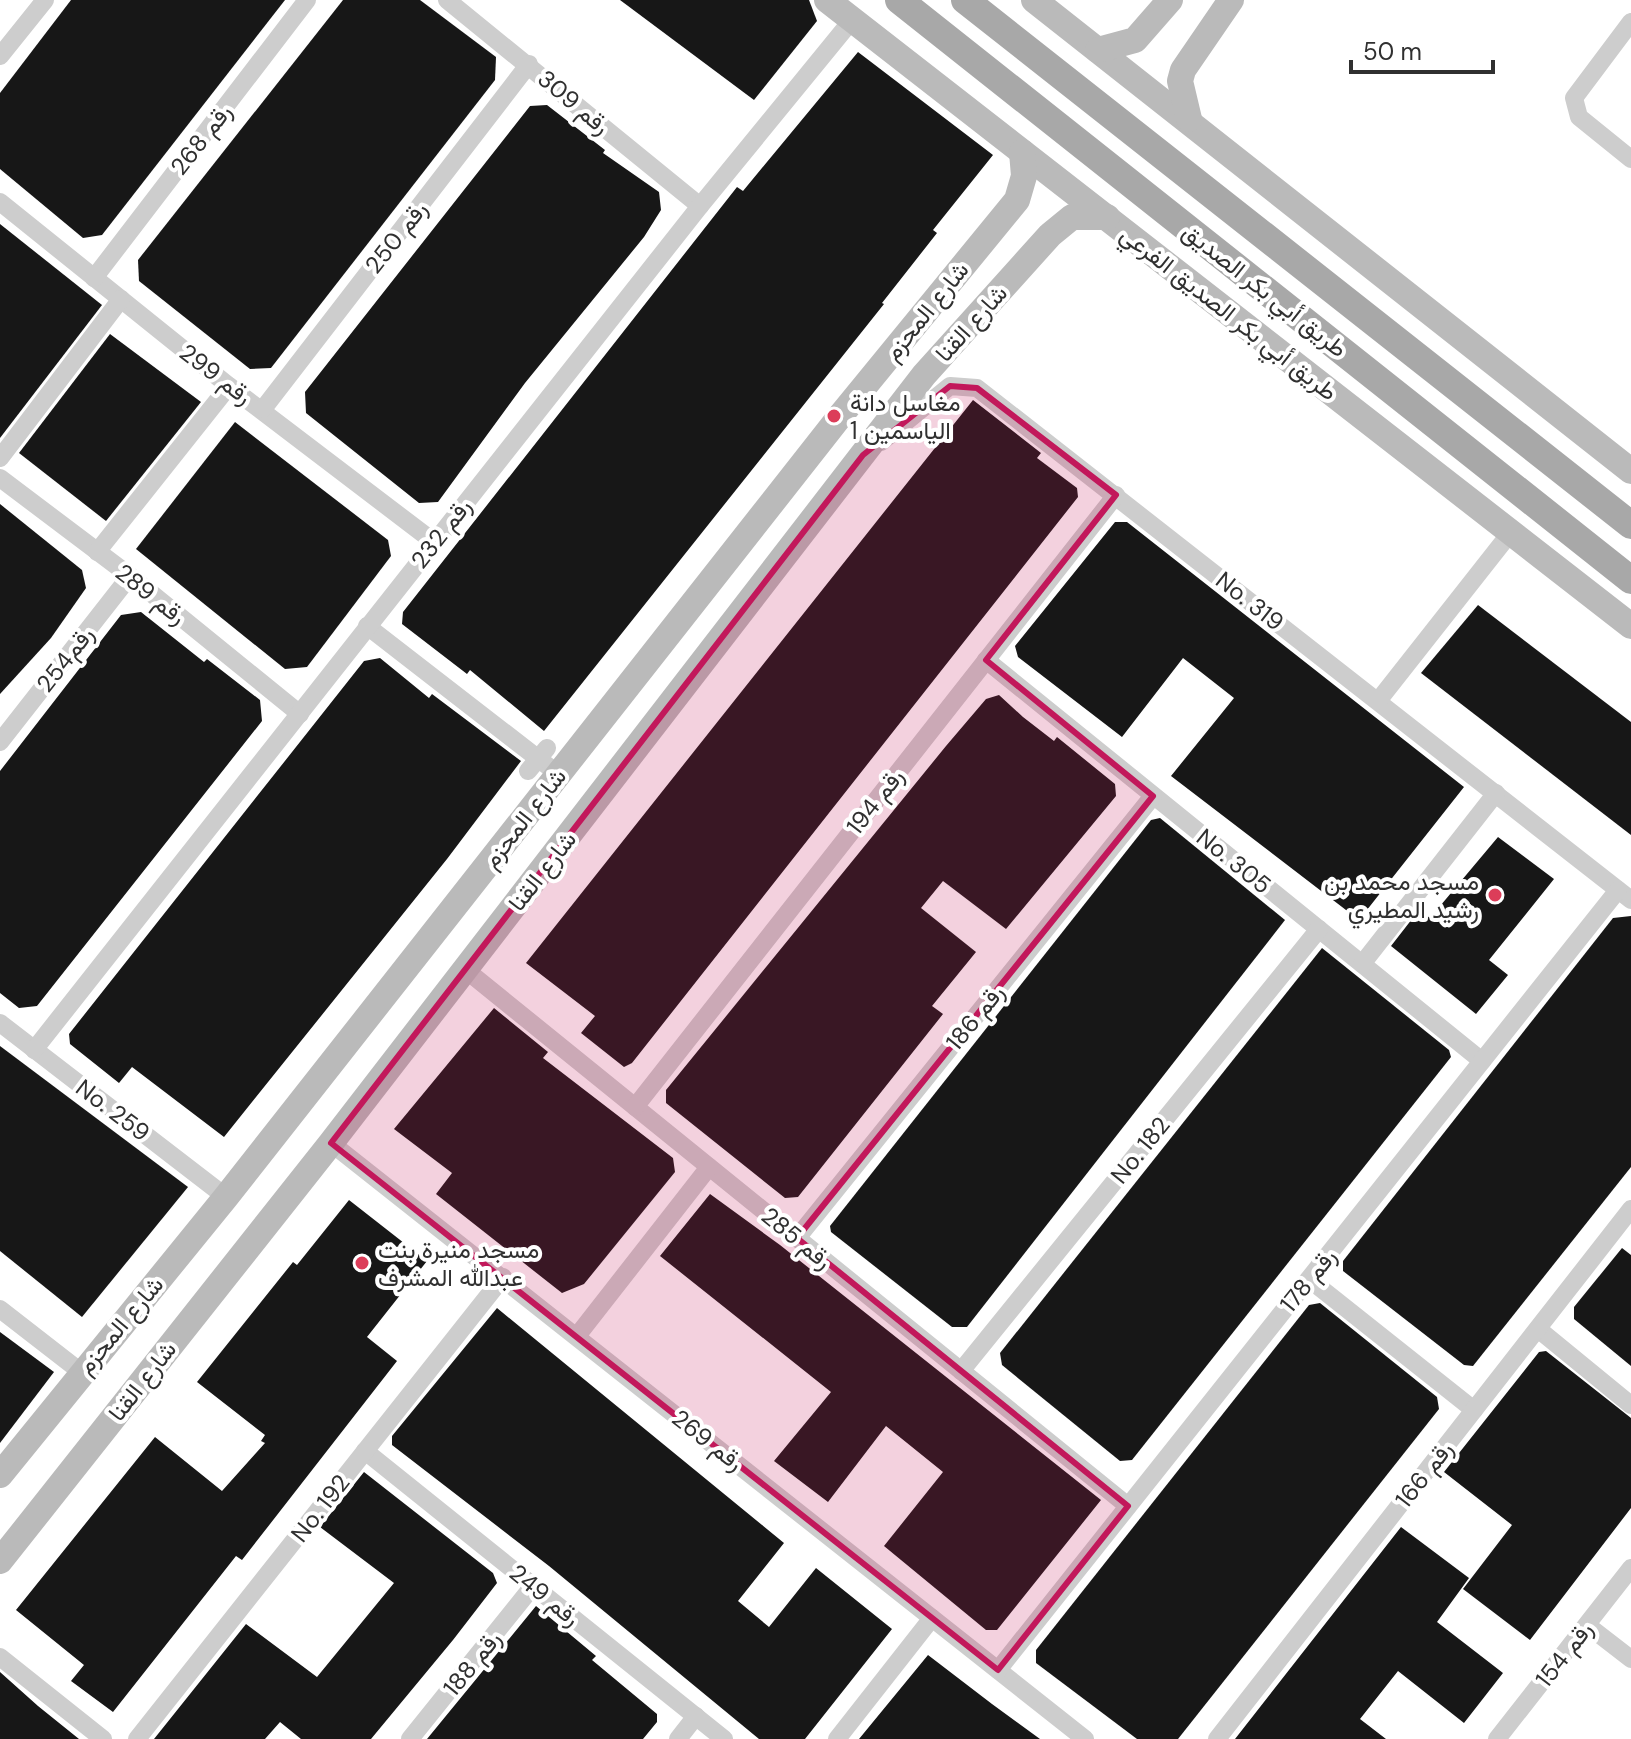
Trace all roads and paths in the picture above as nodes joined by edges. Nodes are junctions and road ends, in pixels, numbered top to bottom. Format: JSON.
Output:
{"nodes":[{"id":1,"x":45,"y":0,"type":"edge"},
{"id":2,"x":307,"y":0,"type":"edge"},
{"id":3,"x":447,"y":0,"type":"edge"},
{"id":4,"x":827,"y":0,"type":"edge"},
{"id":5,"x":899,"y":0,"type":"edge"},
{"id":6,"x":965,"y":0,"type":"edge"},
{"id":7,"x":1034,"y":0,"type":"edge"},
{"id":8,"x":1170,"y":0,"type":"edge"},
{"id":9,"x":1231,"y":0,"type":"edge"},
{"id":10,"x":851,"y":10,"type":"edge"},
{"id":11,"x":1631,"y":22,"type":"edge"},
{"id":12,"x":1098,"y":50,"type":"junction"},
{"id":13,"x":0,"y":56,"type":"edge"},
{"id":14,"x":529,"y":64,"type":"junction"},
{"id":15,"x":1189,"y":119,"type":"junction"},
{"id":16,"x":1022,"y":152,"type":"junction"},
{"id":17,"x":1631,"y":159,"type":"edge"},
{"id":18,"x":0,"y":202,"type":"edge"},
{"id":19,"x":700,"y":206,"type":"junction"},
{"id":20,"x":1107,"y":217,"type":"junction"},
{"id":21,"x":94,"y":278,"type":"junction"},
{"id":22,"x":121,"y":299,"type":"junction"},
{"id":23,"x":924,"y":375,"type":"junction"},
{"id":24,"x":229,"y":386,"type":"junction"},
{"id":25,"x":263,"y":409,"type":"junction"},
{"id":26,"x":841,"y":415,"type":"junction"},
{"id":27,"x":863,"y":455,"type":"junction"},
{"id":28,"x":0,"y":458,"type":"edge"},
{"id":29,"x":1631,"y":471,"type":"edge"},
{"id":30,"x":0,"y":478,"type":"edge"},
{"id":31,"x":1116,"y":495,"type":"junction"},
{"id":32,"x":1631,"y":525,"type":"edge"},
{"id":33,"x":1511,"y":532,"type":"junction"},
{"id":34,"x":434,"y":542,"type":"junction"},
{"id":35,"x":97,"y":552,"type":"junction"},
{"id":36,"x":130,"y":576,"type":"junction"},
{"id":37,"x":1631,"y":580,"type":"edge"},
{"id":38,"x":367,"y":626,"type":"junction"},
{"id":39,"x":1631,"y":626,"type":"edge"},
{"id":40,"x":986,"y":660,"type":"junction"},
{"id":41,"x":1378,"y":701,"type":"junction"},
{"id":42,"x":300,"y":714,"type":"junction"},
{"id":43,"x":0,"y":742,"type":"edge"},
{"id":44,"x":543,"y":763,"type":"junction"},
{"id":45,"x":1496,"y":793,"type":"junction"},
{"id":46,"x":1153,"y":796,"type":"junction"},
{"id":47,"x":1625,"y":895,"type":"edge"},
{"id":48,"x":1319,"y":929,"type":"junction"},
{"id":49,"x":1362,"y":964,"type":"junction"},
{"id":50,"x":466,"y":970,"type":"junction"},
{"id":51,"x":0,"y":1023,"type":"edge"},
{"id":52,"x":34,"y":1050,"type":"junction"},
{"id":53,"x":1482,"y":1061,"type":"junction"},
{"id":54,"x":635,"y":1107,"type":"junction"},
{"id":55,"x":331,"y":1143,"type":"junction"},
{"id":56,"x":709,"y":1167,"type":"junction"},
{"id":57,"x":226,"y":1197,"type":"junction"},
{"id":58,"x":1631,"y":1209,"type":"edge"},
{"id":59,"x":797,"y":1238,"type":"junction"},
{"id":60,"x":503,"y":1277,"type":"junction"},
{"id":61,"x":1309,"y":1279,"type":"junction"},
{"id":62,"x":0,"y":1309,"type":"edge"},
{"id":63,"x":1538,"y":1329,"type":"junction"},
{"id":64,"x":577,"y":1336,"type":"junction"},
{"id":65,"x":961,"y":1371,"type":"junction"},
{"id":66,"x":81,"y":1372,"type":"junction"},
{"id":67,"x":1631,"y":1405,"type":"edge"},
{"id":68,"x":1474,"y":1410,"type":"junction"},
{"id":69,"x":365,"y":1451,"type":"junction"},
{"id":70,"x":0,"y":1475,"type":"edge"},
{"id":71,"x":1128,"y":1506,"type":"junction"},
{"id":72,"x":0,"y":1561,"type":"edge"},
{"id":73,"x":1631,"y":1568,"type":"edge"},
{"id":74,"x":533,"y":1586,"type":"junction"},
{"id":75,"x":932,"y":1618,"type":"junction"},
{"id":76,"x":1587,"y":1625,"type":"junction"},
{"id":77,"x":0,"y":1657,"type":"edge"},
{"id":78,"x":1631,"y":1659,"type":"edge"},
{"id":79,"x":998,"y":1670,"type":"junction"},
{"id":80,"x":696,"y":1716,"type":"junction"},
{"id":81,"x":103,"y":1739,"type":"edge"},
{"id":82,"x":137,"y":1739,"type":"edge"},
{"id":83,"x":410,"y":1739,"type":"edge"},
{"id":84,"x":678,"y":1739,"type":"edge"},
{"id":85,"x":724,"y":1739,"type":"edge"},
{"id":86,"x":837,"y":1739,"type":"edge"},
{"id":87,"x":1085,"y":1739,"type":"edge"},
{"id":88,"x":1217,"y":1739,"type":"edge"},
{"id":89,"x":1497,"y":1739,"type":"edge"}],
"edges":[{"from":1,"to":13,"type":"street"},
{"from":2,"to":21,"type":"street","name":"رقم 268"},
{"from":3,"to":14,"type":"street","name":"رقم 309"},
{"from":4,"to":10,"type":"street","name":"طريق أبي بكر الصديق الفرعي"},
{"from":5,"to":37,"type":"main road","name":"طريق أبي بكر الصديق"},
{"from":6,"to":32,"type":"main road","name":"طريق أبي بكر الصديق"},
{"from":7,"to":12,"type":"street"},
{"from":8,"to":12,"type":"street"},
{"from":9,"to":15,"type":"street"},
{"from":10,"to":16,"type":"street","name":"طريق أبي بكر الصديق الفرعي"},
{"from":10,"to":19,"type":"street","name":"رقم 232"},
{"from":11,"to":17,"type":"street"},
{"from":12,"to":15,"type":"street"},
{"from":14,"to":19,"type":"street","name":"رقم 309"},
{"from":14,"to":25,"type":"street","name":"رقم 250"},
{"from":15,"to":29,"type":"street"},
{"from":16,"to":20,"type":"street","name":"طريق أبي بكر الصديق الفرعي"},
{"from":16,"to":26,"type":"street","name":"شارع المحزم"},
{"from":18,"to":21,"type":"street","name":"رقم 299"},
{"from":19,"to":34,"type":"street","name":"رقم 232"},
{"from":20,"to":23,"type":"street","name":"شارع القنا"},
{"from":20,"to":33,"type":"street","name":"طريق أبي بكر الصديق الفرعي"},
{"from":21,"to":22,"type":"street","name":"رقم 299"},
{"from":22,"to":24,"type":"street","name":"رقم 299"},
{"from":22,"to":28,"type":"street"},
{"from":23,"to":26,"type":"street"},
{"from":23,"to":27,"type":"street","name":"شارع القنا"},
{"from":24,"to":25,"type":"street","name":"رقم 299"},
{"from":24,"to":35,"type":"street"},
{"from":25,"to":34,"type":"street","name":"رقم 299"},
{"from":26,"to":44,"type":"street","name":"شارع المحزم"},
{"from":27,"to":31,"type":"street","name":"No. 319"},
{"from":27,"to":50,"type":"street","name":"شارع القنا"},
{"from":30,"to":35,"type":"street","name":"رقم 289"},
{"from":31,"to":40,"type":"street","name":"رقم 194"},
{"from":31,"to":41,"type":"street","name":"No. 319"},
{"from":33,"to":39,"type":"street","name":"طريق أبي بكر الصديق الفرعي"},
{"from":33,"to":41,"type":"street"},
{"from":34,"to":38,"type":"street","name":"رقم 232"},
{"from":35,"to":36,"type":"street","name":"رقم 289"},
{"from":36,"to":42,"type":"street","name":"رقم 289"},
{"from":36,"to":43,"type":"street","name":"رقم254"},
{"from":38,"to":42,"type":"street","name":"رقم 232"},
{"from":38,"to":44,"type":"street"},
{"from":40,"to":46,"type":"street","name":"No. 305"},
{"from":40,"to":54,"type":"street","name":"رقم 194"},
{"from":41,"to":45,"type":"street","name":"No. 319"},
{"from":42,"to":52,"type":"street","name":"رقم 232"},
{"from":44,"to":57,"type":"street","name":"شارع المحزم"},
{"from":45,"to":47,"type":"street","name":"No. 319"},
{"from":45,"to":49,"type":"street"},
{"from":46,"to":48,"type":"street","name":"No. 305"},
{"from":46,"to":59,"type":"street","name":"رقم 186"},
{"from":47,"to":53,"type":"street","name":"رقم 178"},
{"from":48,"to":49,"type":"street","name":"No. 305"},
{"from":48,"to":65,"type":"street","name":"No. 182"},
{"from":49,"to":53,"type":"street","name":"No. 305"},
{"from":50,"to":54,"type":"street","name":"رقم 285"},
{"from":50,"to":55,"type":"street","name":"شارع القنا"},
{"from":51,"to":52,"type":"street","name":"No. 259"},
{"from":52,"to":57,"type":"street","name":"No. 259"},
{"from":53,"to":61,"type":"street","name":"رقم 178"},
{"from":54,"to":56,"type":"street","name":"رقم 285"},
{"from":55,"to":60,"type":"street","name":"رقم 269"},
{"from":55,"to":72,"type":"street","name":"شارع القنا"},
{"from":56,"to":59,"type":"street","name":"رقم 285"},
{"from":56,"to":64,"type":"street"},
{"from":57,"to":66,"type":"street","name":"شارع المحزم"},
{"from":58,"to":63,"type":"street","name":"رقم 166"},
{"from":59,"to":65,"type":"street","name":"رقم 285"},
{"from":60,"to":64,"type":"street","name":"رقم 269"},
{"from":60,"to":69,"type":"street","name":"No. 192"},
{"from":61,"to":68,"type":"street"},
{"from":61,"to":71,"type":"street","name":"رقم 178"},
{"from":62,"to":66,"type":"street"},
{"from":63,"to":67,"type":"street"},
{"from":63,"to":68,"type":"street","name":"رقم 166"},
{"from":64,"to":75,"type":"street","name":"رقم 269"},
{"from":65,"to":71,"type":"street","name":"رقم 285"},
{"from":66,"to":70,"type":"street","name":"شارع المحزم"},
{"from":68,"to":88,"type":"street","name":"رقم 166"},
{"from":69,"to":74,"type":"street","name":"رقم 249"},
{"from":69,"to":82,"type":"street","name":"No. 192"},
{"from":71,"to":79,"type":"street","name":"رقم 178"},
{"from":73,"to":76,"type":"street","name":"رقم 154"},
{"from":74,"to":80,"type":"street","name":"رقم 249"},
{"from":74,"to":83,"type":"street","name":"رقم 188"},
{"from":75,"to":79,"type":"street","name":"رقم 269"},
{"from":75,"to":86,"type":"street"},
{"from":76,"to":78,"type":"street"},
{"from":76,"to":89,"type":"street","name":"رقم 154"},
{"from":77,"to":81,"type":"street"},
{"from":79,"to":87,"type":"street","name":"رقم 269"},
{"from":80,"to":84,"type":"street"},
{"from":80,"to":85,"type":"street","name":"رقم 249"}]}
